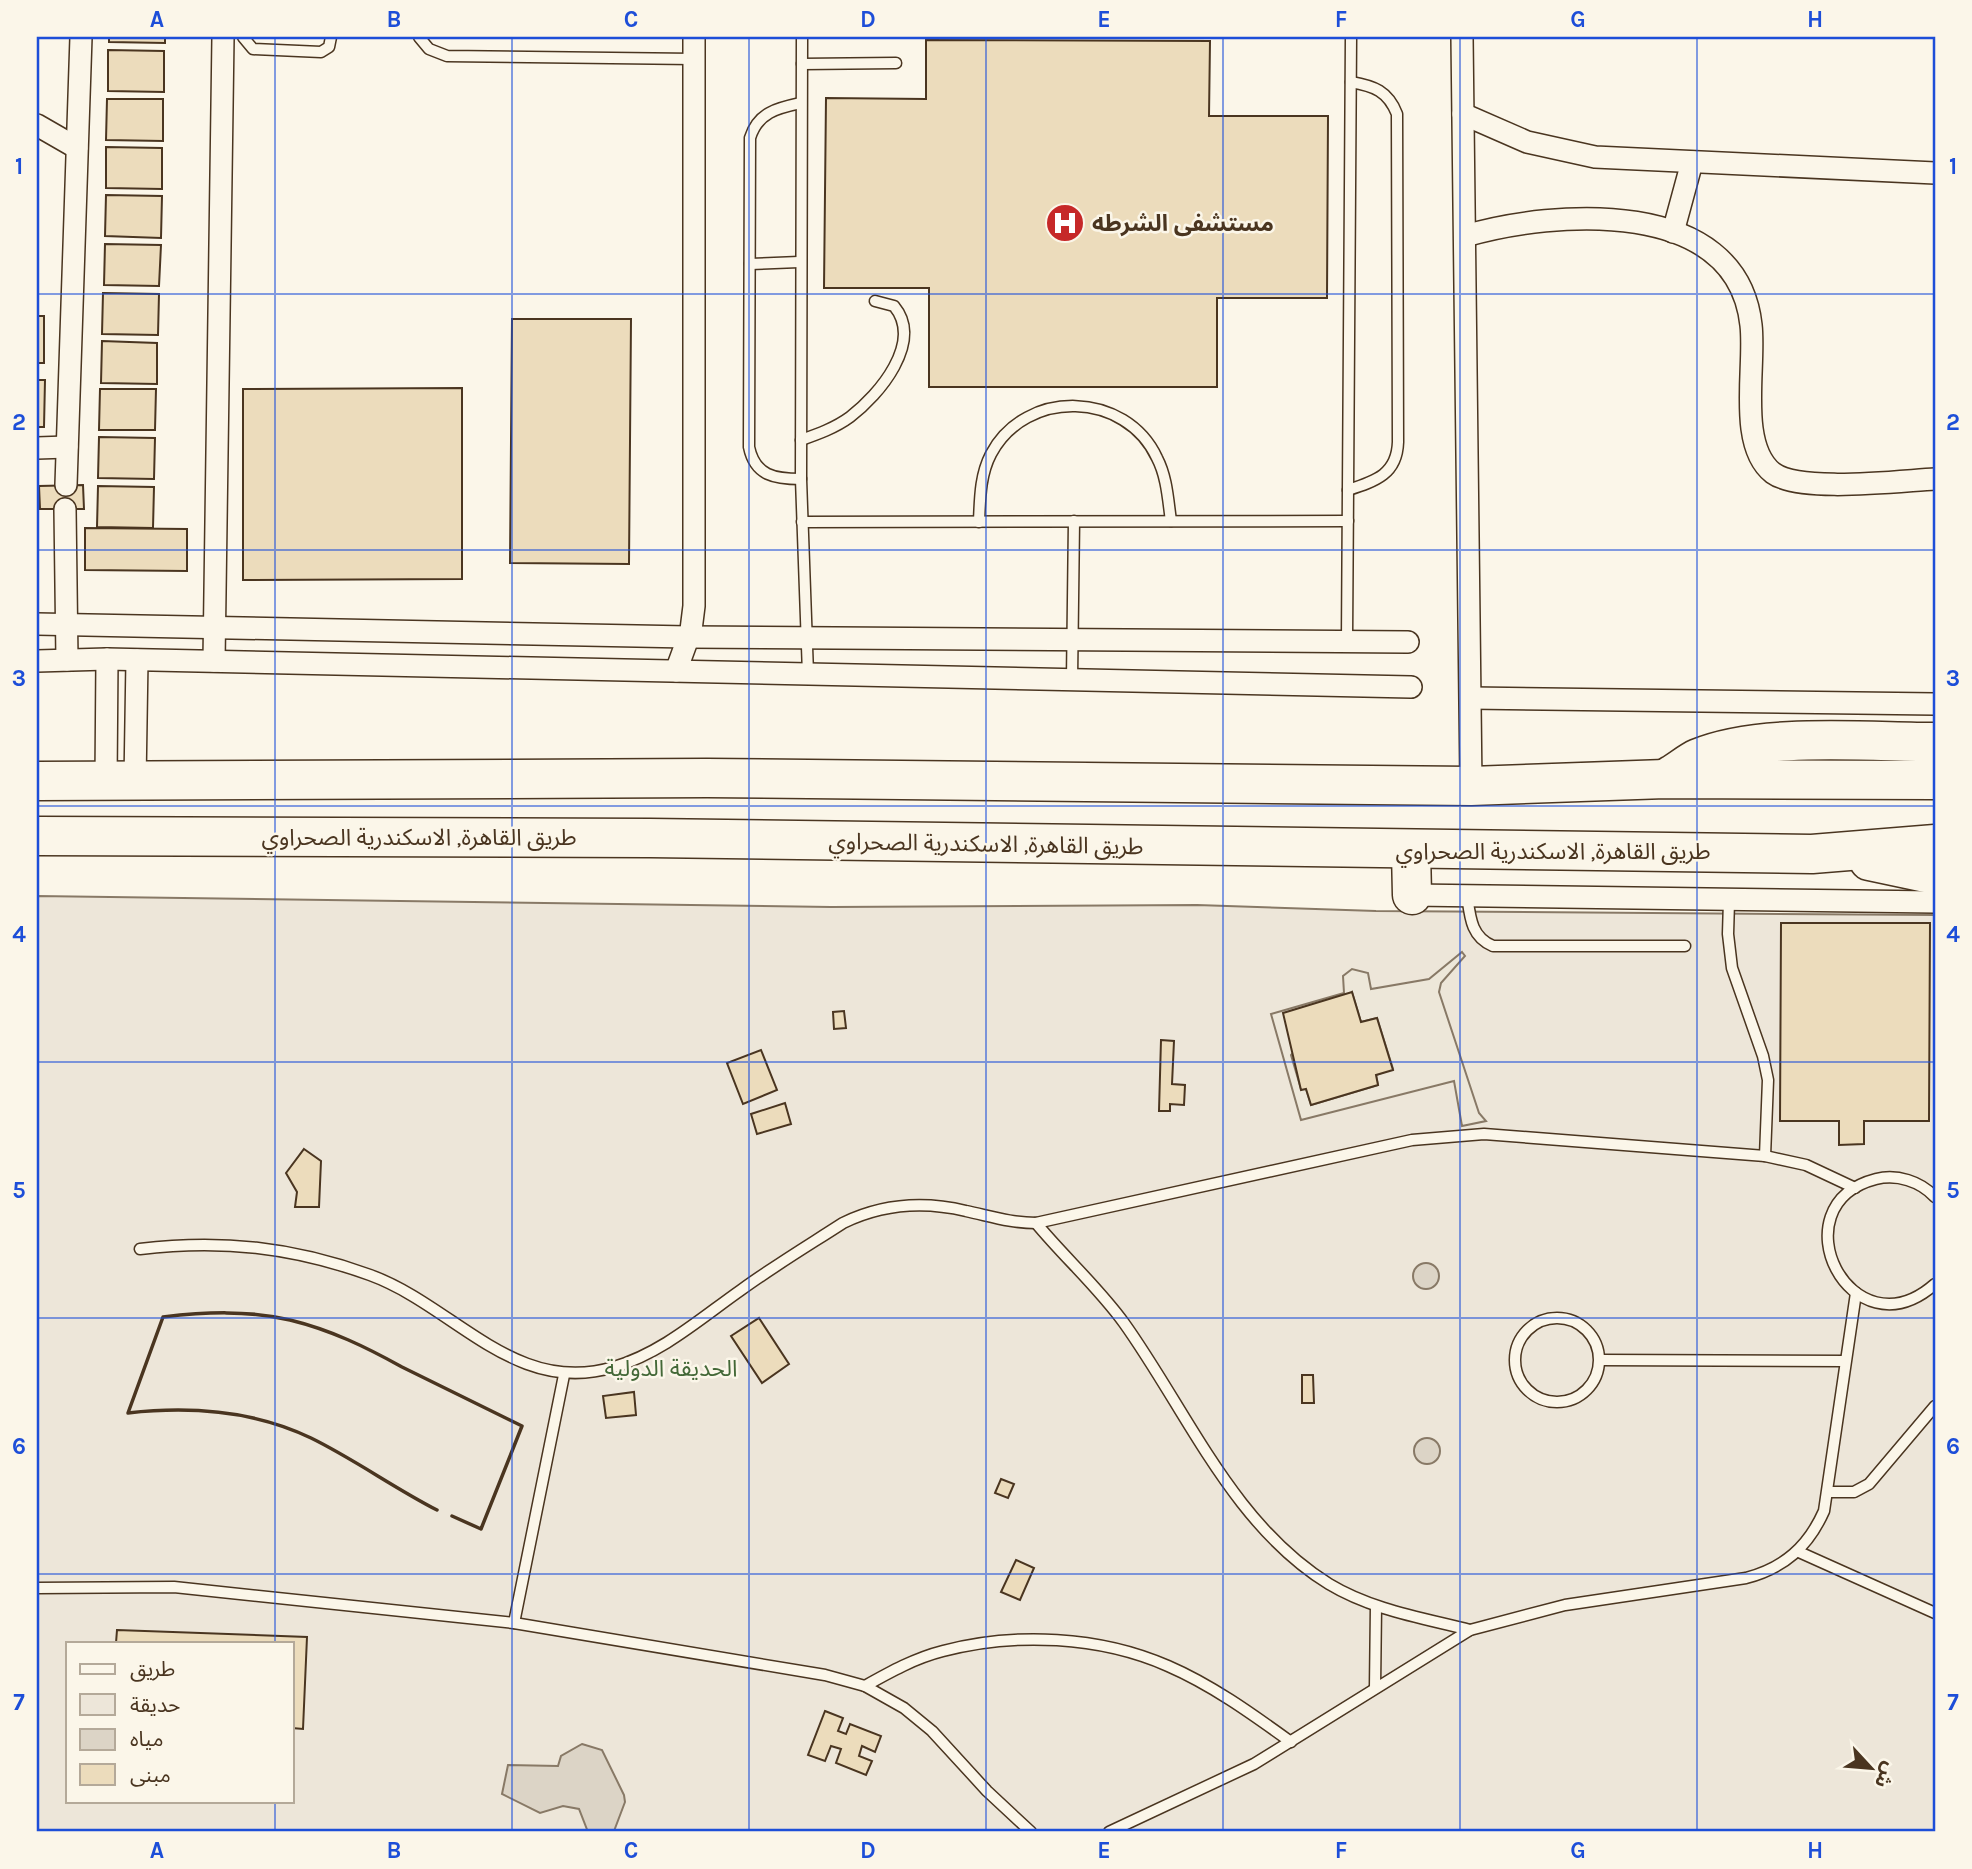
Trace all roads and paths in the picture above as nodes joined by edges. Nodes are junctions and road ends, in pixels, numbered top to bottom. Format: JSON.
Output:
{"nodes":[{"id":1,"x":80,"y":37,"type":"edge"},
{"id":2,"x":223,"y":37,"type":"edge"},
{"id":3,"x":243,"y":37,"type":"edge"},
{"id":4,"x":331,"y":37,"type":"edge"},
{"id":5,"x":419,"y":37,"type":"edge"},
{"id":6,"x":694,"y":37,"type":"edge"},
{"id":7,"x":802,"y":37,"type":"edge"},
{"id":8,"x":1351,"y":37,"type":"edge"},
{"id":9,"x":1462,"y":37,"type":"edge"},
{"id":10,"x":694,"y":59,"type":"junction"},
{"id":11,"x":896,"y":63,"type":"dead end"},
{"id":12,"x":802,"y":64,"type":"junction"},
{"id":13,"x":1351,"y":82,"type":"junction"},
{"id":14,"x":801,"y":103,"type":"junction"},
{"id":15,"x":1463,"y":114,"type":"junction"},
{"id":16,"x":37,"y":125,"type":"edge"},
{"id":17,"x":77,"y":148,"type":"junction"},
{"id":18,"x":1692,"y":162,"type":"junction"},
{"id":19,"x":1935,"y":173,"type":"edge"},
{"id":20,"x":1673,"y":232,"type":"junction"},
{"id":21,"x":1465,"y":236,"type":"junction"},
{"id":22,"x":799,"y":262,"type":"junction"},
{"id":23,"x":750,"y":264,"type":"junction"},
{"id":24,"x":875,"y":301,"type":"dead end"},
{"id":25,"x":801,"y":440,"type":"junction"},
{"id":26,"x":67,"y":447,"type":"junction"},
{"id":27,"x":37,"y":448,"type":"edge"},
{"id":28,"x":1935,"y":479,"type":"edge"},
{"id":29,"x":801,"y":480,"type":"junction"},
{"id":30,"x":66,"y":485,"type":"dead end"},
{"id":31,"x":1349,"y":489,"type":"junction"},
{"id":32,"x":65,"y":509,"type":"dead end"},
{"id":33,"x":1074,"y":521,"type":"junction"},
{"id":34,"x":1171,"y":521,"type":"junction"},
{"id":35,"x":1348,"y":521,"type":"junction"},
{"id":36,"x":802,"y":522,"type":"junction"},
{"id":37,"x":979,"y":522,"type":"junction"},
{"id":38,"x":37,"y":624,"type":"edge"},
{"id":39,"x":67,"y":625,"type":"junction"},
{"id":40,"x":214,"y":627,"type":"junction"},
{"id":41,"x":688,"y":637,"type":"junction"},
{"id":42,"x":807,"y":638,"type":"junction"},
{"id":43,"x":1073,"y":640,"type":"junction"},
{"id":44,"x":1347,"y":640,"type":"junction"},
{"id":45,"x":1408,"y":642,"type":"dead end"},
{"id":46,"x":107,"y":659,"type":"junction"},
{"id":47,"x":67,"y":660,"type":"junction"},
{"id":48,"x":137,"y":660,"type":"junction"},
{"id":49,"x":37,"y":662,"type":"edge"},
{"id":50,"x":214,"y":662,"type":"junction"},
{"id":51,"x":676,"y":671,"type":"junction"},
{"id":52,"x":808,"y":674,"type":"junction"},
{"id":53,"x":1072,"y":679,"type":"junction"},
{"id":54,"x":1411,"y":687,"type":"dead end"},
{"id":55,"x":1471,"y":698,"type":"junction"},
{"id":56,"x":1935,"y":704,"type":"edge"},
{"id":57,"x":1935,"y":742,"type":"edge"},
{"id":58,"x":80,"y":779,"type":"edge"},
{"id":59,"x":1665,"y":779,"type":"junction"},
{"id":60,"x":1935,"y":780,"type":"edge"},
{"id":61,"x":1471,"y":786,"type":"junction"},
{"id":62,"x":37,"y":836,"type":"edge"},
{"id":63,"x":1935,"y":844,"type":"edge"},
{"id":64,"x":1411,"y":851,"type":"junction"},
{"id":65,"x":1843,"y":853,"type":"junction"},
{"id":66,"x":1935,"y":875,"type":"edge"},
{"id":67,"x":1412,"y":895,"type":"joint"},
{"id":68,"x":1467,"y":895,"type":"junction"},
{"id":69,"x":1729,"y":901,"type":"junction"},
{"id":70,"x":1935,"y":902,"type":"edge"},
{"id":71,"x":1685,"y":946,"type":"dead end"},
{"id":72,"x":1765,"y":1156,"type":"junction"},
{"id":73,"x":1855,"y":1188,"type":"junction"},
{"id":74,"x":1935,"y":1197,"type":"edge"},
{"id":75,"x":1036,"y":1223,"type":"junction"},
{"id":76,"x":140,"y":1250,"type":"dead end"},
{"id":77,"x":1935,"y":1285,"type":"edge"},
{"id":78,"x":1856,"y":1293,"type":"junction"},
{"id":79,"x":1600,"y":1360,"type":"junction"},
{"id":80,"x":1846,"y":1361,"type":"junction"},
{"id":81,"x":564,"y":1375,"type":"junction"},
{"id":82,"x":1935,"y":1406,"type":"edge"},
{"id":83,"x":1828,"y":1492,"type":"junction"},
{"id":84,"x":1798,"y":1552,"type":"junction"},
{"id":85,"x":37,"y":1588,"type":"edge"},
{"id":86,"x":1376,"y":1606,"type":"junction"},
{"id":87,"x":1935,"y":1613,"type":"edge"},
{"id":88,"x":514,"y":1623,"type":"junction"},
{"id":89,"x":1470,"y":1630,"type":"junction"},
{"id":90,"x":865,"y":1686,"type":"junction"},
{"id":91,"x":1375,"y":1688,"type":"junction"},
{"id":92,"x":1291,"y":1742,"type":"junction"},
{"id":93,"x":1031,"y":1832,"type":"edge"},
{"id":94,"x":1109,"y":1832,"type":"edge"}],
"edges":[{"from":1,"to":17,"type":"street"},
{"from":2,"to":40,"type":"street"},
{"from":3,"to":4,"type":"lane"},
{"from":5,"to":10,"type":"lane"},
{"from":6,"to":10,"type":"street"},
{"from":7,"to":12,"type":"lane"},
{"from":8,"to":13,"type":"lane"},
{"from":9,"to":15,"type":"street"},
{"from":10,"to":41,"type":"street"},
{"from":11,"to":12,"type":"lane"},
{"from":12,"to":14,"type":"lane"},
{"from":13,"to":31,"type":"lane"},
{"from":13,"to":31,"type":"lane"},
{"from":14,"to":22,"type":"lane"},
{"from":14,"to":23,"type":"lane"},
{"from":15,"to":18,"type":"street"},
{"from":15,"to":21,"type":"street"},
{"from":16,"to":17,"type":"street"},
{"from":17,"to":26,"type":"street"},
{"from":18,"to":19,"type":"street"},
{"from":18,"to":20,"type":"street"},
{"from":20,"to":21,"type":"street"},
{"from":20,"to":28,"type":"street"},
{"from":21,"to":55,"type":"street"},
{"from":22,"to":23,"type":"lane"},
{"from":22,"to":25,"type":"lane"},
{"from":23,"to":29,"type":"lane"},
{"from":24,"to":25,"type":"lane"},
{"from":25,"to":29,"type":"lane"},
{"from":26,"to":27,"type":"street"},
{"from":26,"to":30,"type":"street"},
{"from":29,"to":36,"type":"lane"},
{"from":31,"to":35,"type":"lane"},
{"from":32,"to":39,"type":"street"},
{"from":33,"to":34,"type":"lane"},
{"from":33,"to":37,"type":"lane"},
{"from":33,"to":43,"type":"lane"},
{"from":34,"to":35,"type":"lane"},
{"from":34,"to":37,"type":"lane"},
{"from":35,"to":44,"type":"lane"},
{"from":36,"to":37,"type":"lane"},
{"from":36,"to":42,"type":"lane"},
{"from":38,"to":39,"type":"street"},
{"from":39,"to":40,"type":"street"},
{"from":39,"to":47,"type":"street"},
{"from":40,"to":41,"type":"street"},
{"from":40,"to":50,"type":"street"},
{"from":41,"to":42,"type":"street"},
{"from":41,"to":51,"type":"street"},
{"from":42,"to":43,"type":"street"},
{"from":42,"to":52,"type":"lane"},
{"from":43,"to":44,"type":"street"},
{"from":43,"to":53,"type":"lane"},
{"from":44,"to":45,"type":"street"},
{"from":46,"to":47,"type":"street"},
{"from":46,"to":48,"type":"street"},
{"from":46,"to":58,"type":"street"},
{"from":47,"to":49,"type":"street"},
{"from":48,"to":50,"type":"street"},
{"from":48,"to":58,"type":"street"},
{"from":50,"to":51,"type":"street"},
{"from":51,"to":52,"type":"street"},
{"from":52,"to":53,"type":"street"},
{"from":53,"to":54,"type":"street"},
{"from":55,"to":56,"type":"street"},
{"from":55,"to":61,"type":"street"},
{"from":57,"to":59,"type":"highway"},
{"from":58,"to":61,"type":"highway"},
{"from":59,"to":60,"type":"highway"},
{"from":59,"to":61,"type":"highway"},
{"from":62,"to":64,"type":"highway","name":"طريق القاهرة, الاسكندرية الصحراوي"},
{"from":63,"to":65,"type":"highway","name":"طريق القاهرة, الاسكندرية الصحراوي"},
{"from":64,"to":65,"type":"highway","name":"طريق القاهرة, الاسكندرية الصحراوي"},
{"from":64,"to":67,"type":"highway"},
{"from":65,"to":66,"type":"highway"},
{"from":67,"to":68,"type":"street"},
{"from":68,"to":69,"type":"street"},
{"from":68,"to":71,"type":"lane"},
{"from":69,"to":70,"type":"street"},
{"from":69,"to":72,"type":"lane"},
{"from":72,"to":73,"type":"lane"},
{"from":72,"to":75,"type":"lane"},
{"from":73,"to":74,"type":"lane"},
{"from":73,"to":78,"type":"lane"},
{"from":75,"to":81,"type":"lane"},
{"from":75,"to":86,"type":"lane"},
{"from":76,"to":81,"type":"lane"},
{"from":77,"to":78,"type":"lane"},
{"from":78,"to":80,"type":"lane"},
{"from":79,"to":79,"type":"lane"},
{"from":79,"to":80,"type":"lane"},
{"from":80,"to":83,"type":"lane"},
{"from":81,"to":88,"type":"lane"},
{"from":82,"to":83,"type":"lane"},
{"from":83,"to":84,"type":"lane"},
{"from":84,"to":87,"type":"lane"},
{"from":84,"to":89,"type":"lane"},
{"from":85,"to":88,"type":"lane"},
{"from":86,"to":89,"type":"lane"},
{"from":86,"to":91,"type":"lane"},
{"from":88,"to":90,"type":"lane"},
{"from":89,"to":91,"type":"lane"},
{"from":90,"to":92,"type":"lane"},
{"from":90,"to":93,"type":"lane"},
{"from":91,"to":92,"type":"lane"},
{"from":92,"to":94,"type":"lane"}]}
